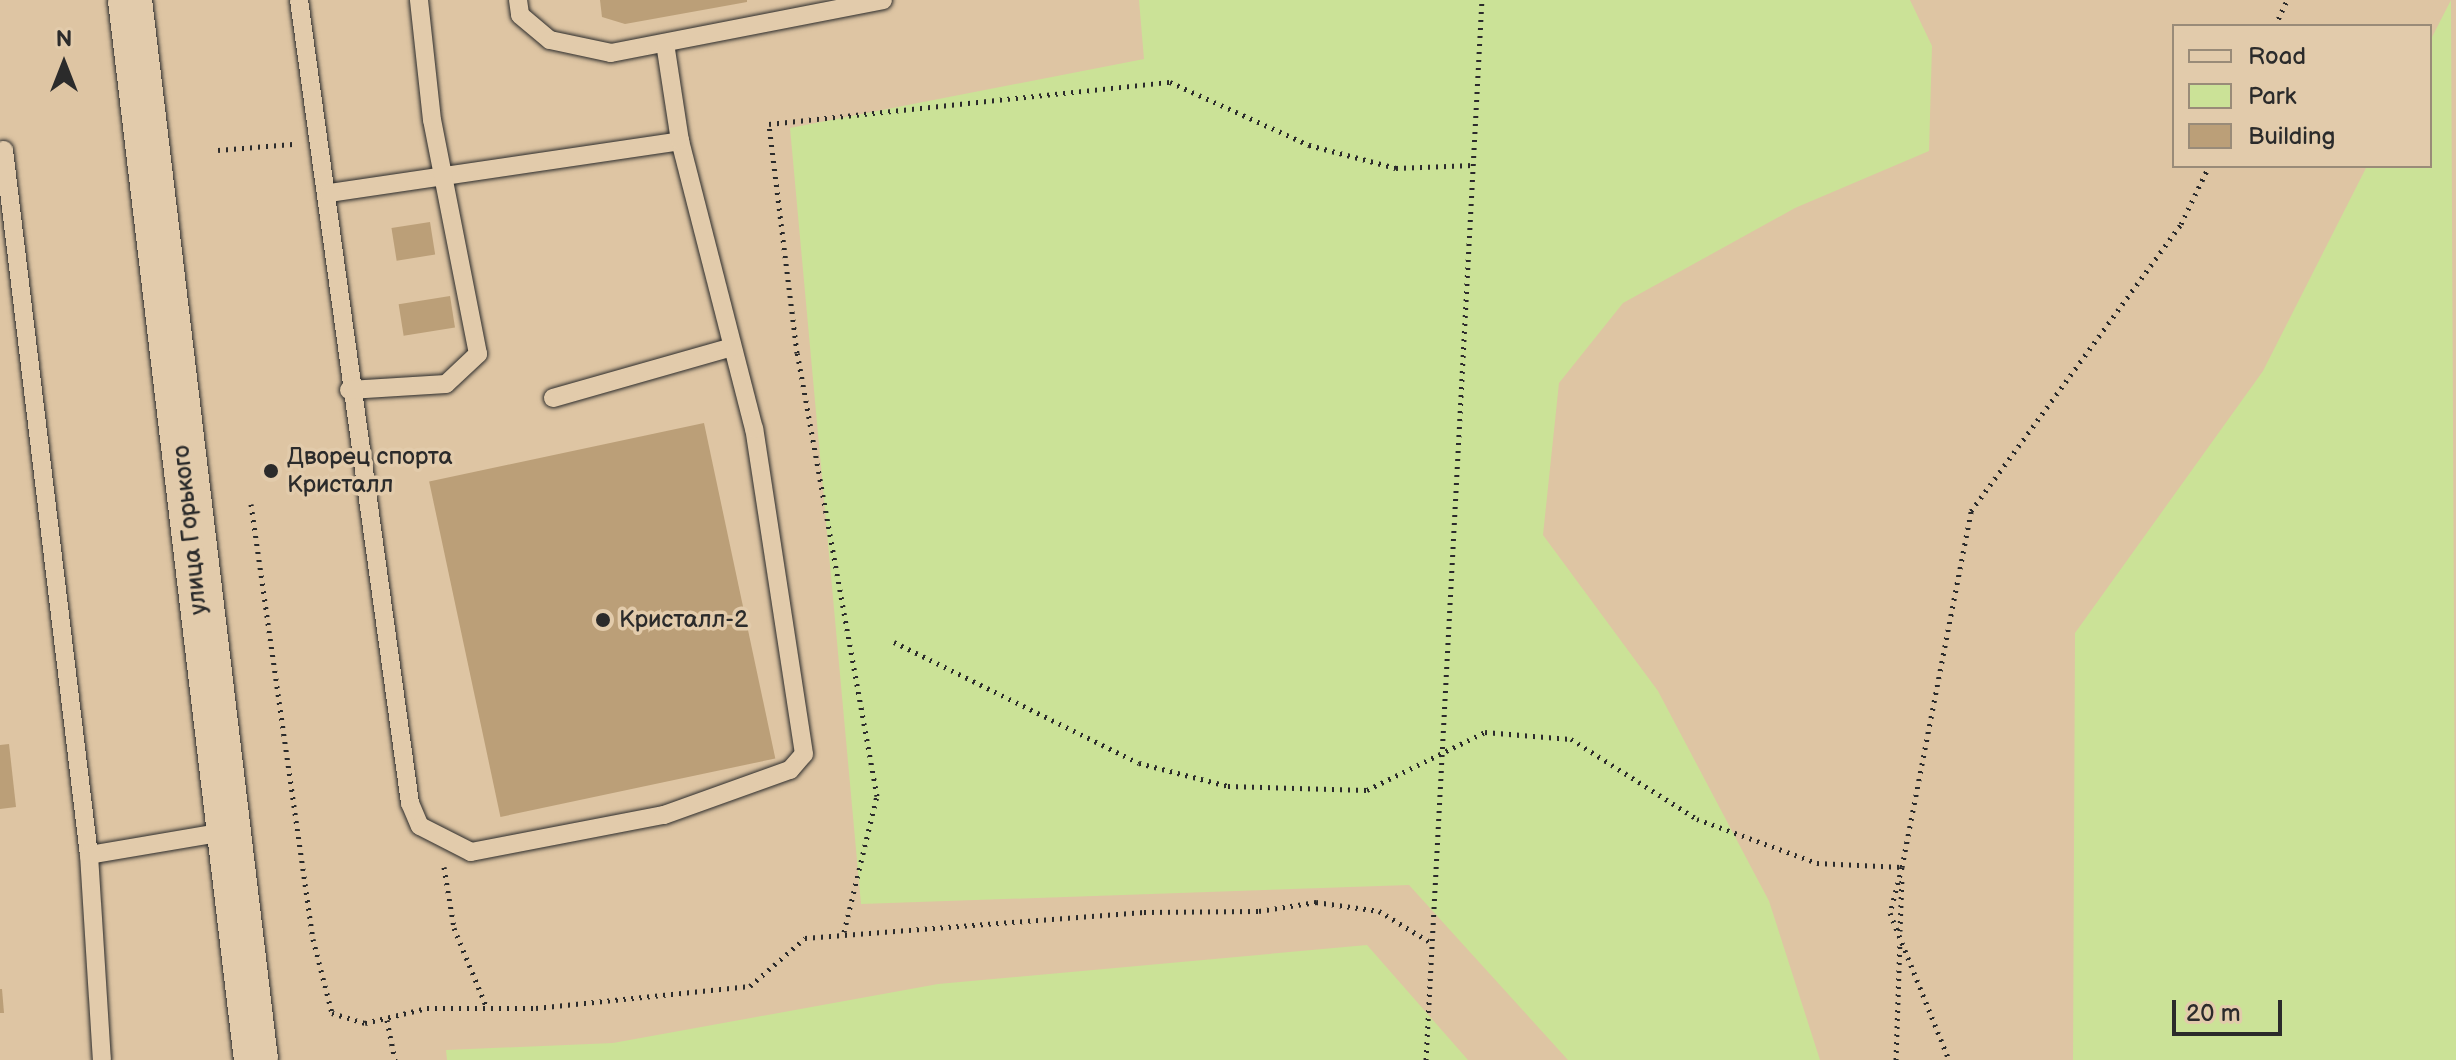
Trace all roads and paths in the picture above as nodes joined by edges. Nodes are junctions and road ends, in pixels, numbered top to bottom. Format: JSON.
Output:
{"nodes":[{"id":1,"x":130,"y":0,"type":"edge"},
{"id":2,"x":299,"y":0,"type":"edge"},
{"id":3,"x":419,"y":0,"type":"edge"},
{"id":4,"x":518,"y":0,"type":"edge"},
{"id":5,"x":883,"y":0,"type":"edge"},
{"id":6,"x":1482,"y":0,"type":"edge"},
{"id":7,"x":2287,"y":0,"type":"edge"},
{"id":8,"x":2276,"y":24,"type":"edge"},
{"id":9,"x":665,"y":43,"type":"junction"},
{"id":10,"x":680,"y":141,"type":"junction"},
{"id":11,"x":297,"y":143,"type":"dead end"},
{"id":12,"x":4,"y":150,"type":"dead end"},
{"id":13,"x":218,"y":150,"type":"dead end"},
{"id":14,"x":1473,"y":165,"type":"junction"},
{"id":15,"x":2208,"y":168,"type":"edge"},
{"id":16,"x":447,"y":177,"type":"junction"},
{"id":17,"x":329,"y":193,"type":"junction"},
{"id":18,"x":732,"y":347,"type":"junction"},
{"id":19,"x":349,"y":390,"type":"junction"},
{"id":20,"x":553,"y":398,"type":"dead end"},
{"id":21,"x":251,"y":504,"type":"dead end"},
{"id":22,"x":894,"y":642,"type":"dead end"},
{"id":23,"x":1444,"y":752,"type":"junction"},
{"id":24,"x":225,"y":832,"type":"junction"},
{"id":25,"x":440,"y":843,"type":"junction"},
{"id":26,"x":89,"y":855,"type":"junction"},
{"id":27,"x":1902,"y":867,"type":"junction"},
{"id":28,"x":844,"y":932,"type":"junction"},
{"id":29,"x":1433,"y":944,"type":"junction"},
{"id":30,"x":487,"y":1008,"type":"junction"},
{"id":31,"x":387,"y":1020,"type":"junction"},
{"id":32,"x":102,"y":1060,"type":"edge"},
{"id":33,"x":256,"y":1060,"type":"edge"},
{"id":34,"x":395,"y":1060,"type":"edge"},
{"id":35,"x":1426,"y":1060,"type":"edge"},
{"id":36,"x":1896,"y":1060,"type":"edge"},
{"id":37,"x":1949,"y":1060,"type":"edge"}],
"edges":[{"from":1,"to":24,"type":"main road","name":"улица Горького"},
{"from":2,"to":17,"type":"lane"},
{"from":3,"to":16,"type":"lane"},
{"from":4,"to":9,"type":"lane"},
{"from":5,"to":9,"type":"lane"},
{"from":6,"to":14,"type":"path"},
{"from":7,"to":8,"type":"path"},
{"from":9,"to":10,"type":"lane"},
{"from":10,"to":16,"type":"lane"},
{"from":10,"to":18,"type":"lane"},
{"from":11,"to":13,"type":"path"},
{"from":12,"to":26,"type":"lane"},
{"from":14,"to":23,"type":"path"},
{"from":14,"to":28,"type":"path"},
{"from":15,"to":27,"type":"path"},
{"from":16,"to":17,"type":"lane"},
{"from":16,"to":19,"type":"lane"},
{"from":17,"to":19,"type":"lane"},
{"from":18,"to":20,"type":"lane"},
{"from":18,"to":25,"type":"lane"},
{"from":19,"to":25,"type":"lane"},
{"from":21,"to":31,"type":"path"},
{"from":22,"to":23,"type":"path"},
{"from":23,"to":27,"type":"path"},
{"from":23,"to":29,"type":"path"},
{"from":24,"to":26,"type":"lane"},
{"from":24,"to":33,"type":"main road","name":"улица Горького"},
{"from":25,"to":30,"type":"path"},
{"from":26,"to":32,"type":"lane"},
{"from":27,"to":36,"type":"path"},
{"from":27,"to":37,"type":"path"},
{"from":28,"to":29,"type":"path"},
{"from":28,"to":30,"type":"path"},
{"from":29,"to":35,"type":"path"},
{"from":30,"to":31,"type":"path"},
{"from":31,"to":34,"type":"path"}]}
